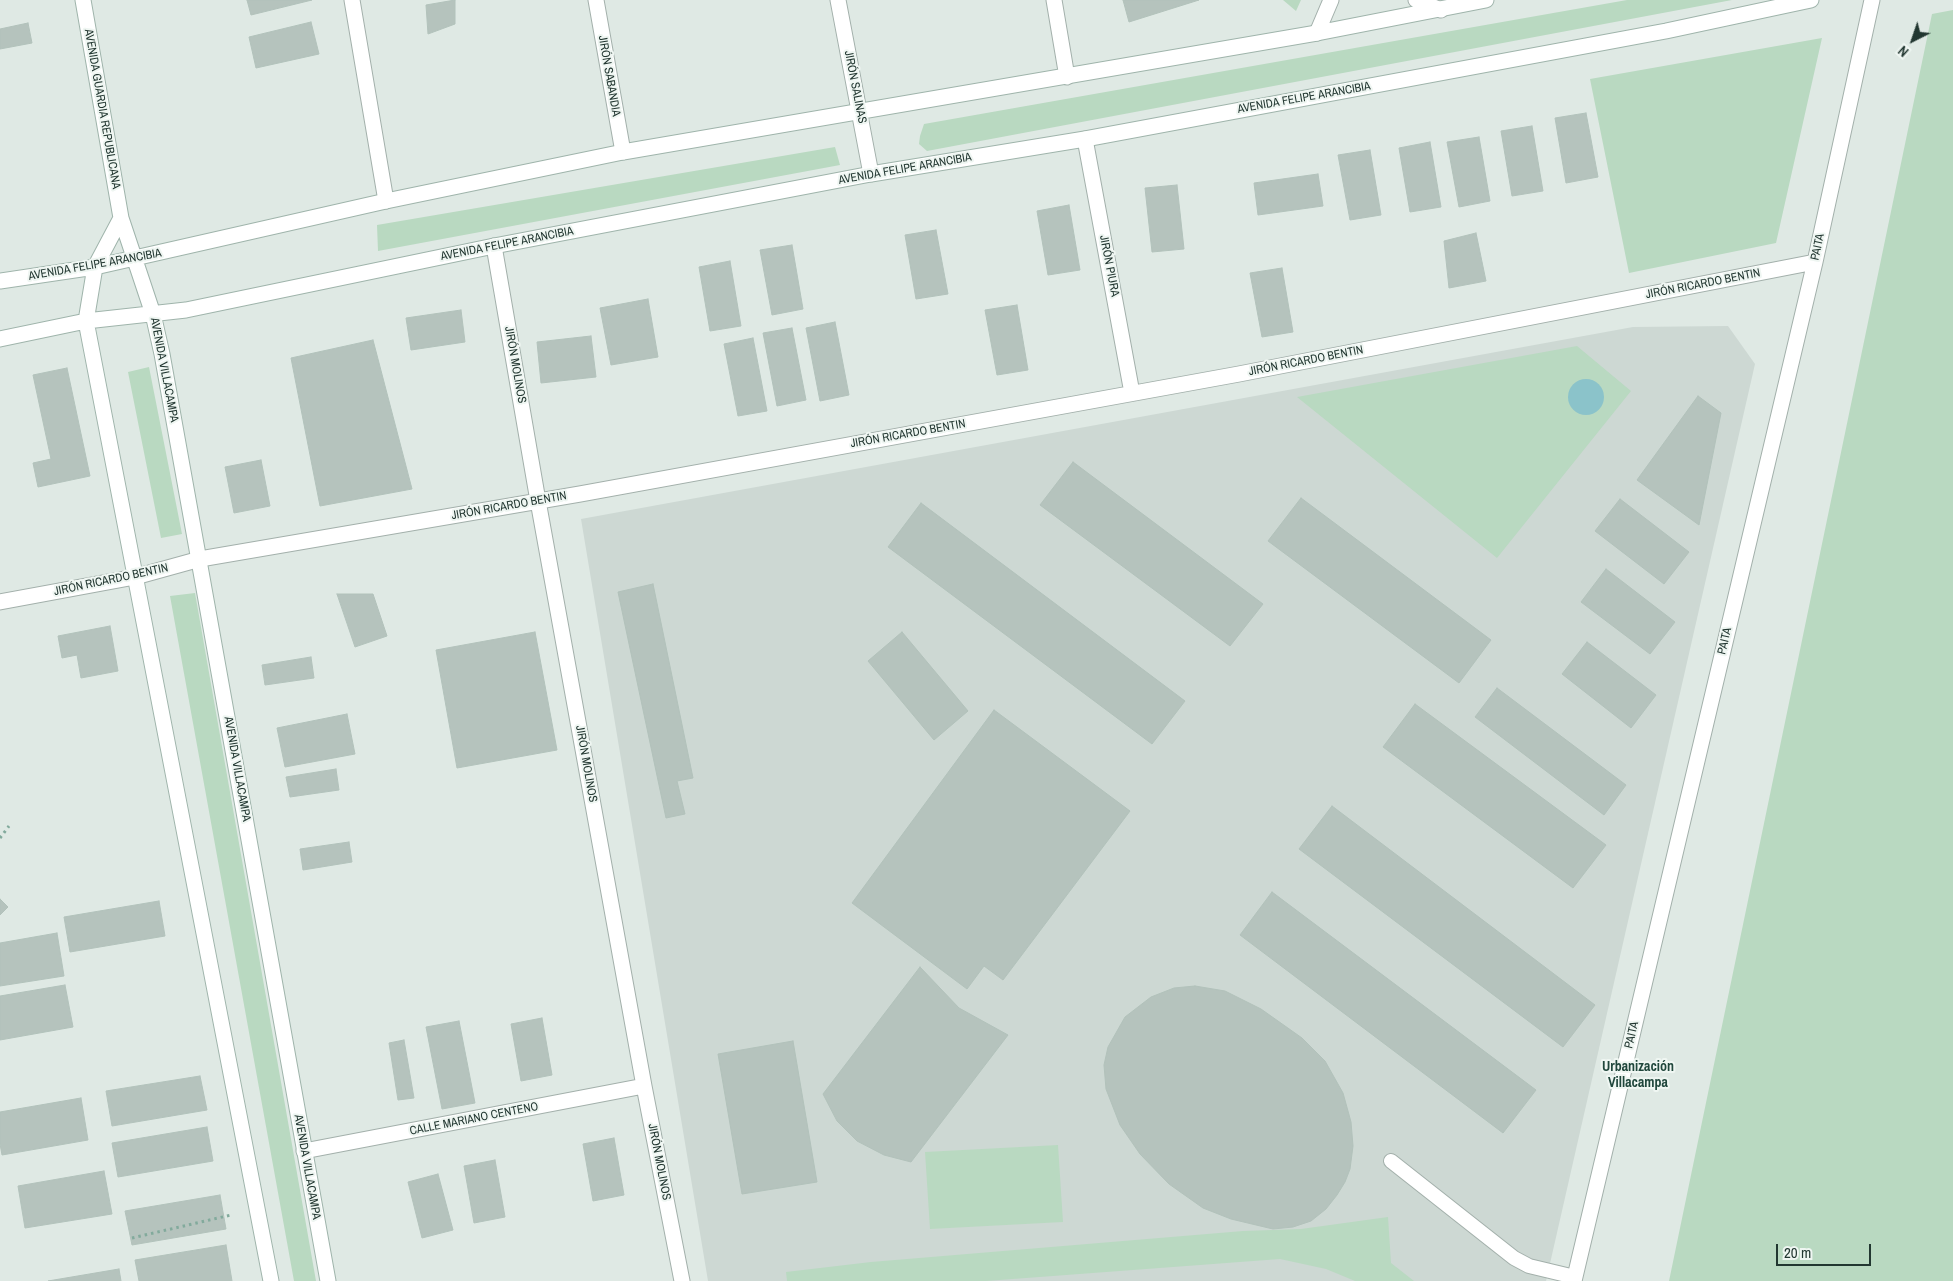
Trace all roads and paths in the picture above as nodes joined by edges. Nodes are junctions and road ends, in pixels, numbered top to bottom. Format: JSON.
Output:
{"nodes":[{"id":1,"x":83,"y":0,"type":"edge"},
{"id":2,"x":352,"y":0,"type":"edge"},
{"id":3,"x":596,"y":0,"type":"edge"},
{"id":4,"x":838,"y":0,"type":"edge"},
{"id":5,"x":1054,"y":0,"type":"edge"},
{"id":6,"x":1332,"y":0,"type":"edge"},
{"id":7,"x":1416,"y":0,"type":"edge"},
{"id":8,"x":1486,"y":0,"type":"edge"},
{"id":9,"x":1811,"y":0,"type":"edge"},
{"id":10,"x":1872,"y":0,"type":"edge"},
{"id":11,"x":1441,"y":10,"type":"junction"},
{"id":12,"x":1317,"y":33,"type":"junction"},
{"id":13,"x":1067,"y":77,"type":"junction"},
{"id":14,"x":859,"y":111,"type":"junction"},
{"id":15,"x":1085,"y":139,"type":"junction"},
{"id":16,"x":623,"y":152,"type":"junction"},
{"id":17,"x":871,"y":174,"type":"junction"},
{"id":18,"x":386,"y":201,"type":"junction"},
{"id":19,"x":121,"y":218,"type":"junction"},
{"id":20,"x":494,"y":246,"type":"junction"},
{"id":21,"x":134,"y":259,"type":"junction"},
{"id":22,"x":1815,"y":262,"type":"junction"},
{"id":23,"x":95,"y":267,"type":"junction"},
{"id":24,"x":0,"y":281,"type":"edge"},
{"id":25,"x":153,"y":314,"type":"junction"},
{"id":26,"x":86,"y":321,"type":"junction"},
{"id":27,"x":0,"y":339,"type":"edge"},
{"id":28,"x":1132,"y":393,"type":"junction"},
{"id":29,"x":538,"y":501,"type":"junction"},
{"id":30,"x":200,"y":559,"type":"junction"},
{"id":31,"x":135,"y":577,"type":"junction"},
{"id":32,"x":0,"y":602,"type":"edge"},
{"id":33,"x":9,"y":826,"type":"dead end"},
{"id":34,"x":0,"y":838,"type":"edge"},
{"id":35,"x":644,"y":1086,"type":"junction"},
{"id":36,"x":304,"y":1152,"type":"junction"},
{"id":37,"x":1390,"y":1161,"type":"dead end"},
{"id":38,"x":231,"y":1215,"type":"dead end"},
{"id":39,"x":132,"y":1238,"type":"dead end"},
{"id":40,"x":1575,"y":1279,"type":"edge"},
{"id":41,"x":271,"y":1281,"type":"edge"},
{"id":42,"x":328,"y":1281,"type":"edge"},
{"id":43,"x":682,"y":1281,"type":"edge"}],
"edges":[{"from":1,"to":19,"type":"street","name":"AVENIDA GUARDIA REPUBLICANA"},
{"from":2,"to":18,"type":"street"},
{"from":3,"to":16,"type":"street","name":"JIRÓN SABANDIA"},
{"from":4,"to":14,"type":"street","name":"JIRÓN SALINAS"},
{"from":5,"to":13,"type":"street"},
{"from":6,"to":12,"type":"street"},
{"from":7,"to":11,"type":"street"},
{"from":8,"to":11,"type":"street","name":"AVENIDA FELIPE ARANCIBIA"},
{"from":9,"to":15,"type":"street","name":"AVENIDA FELIPE ARANCIBIA"},
{"from":10,"to":22,"type":"street","name":"PAITA"},
{"from":11,"to":12,"type":"street","name":"AVENIDA FELIPE ARANCIBIA"},
{"from":12,"to":13,"type":"street","name":"AVENIDA FELIPE ARANCIBIA"},
{"from":13,"to":14,"type":"street","name":"AVENIDA FELIPE ARANCIBIA"},
{"from":14,"to":16,"type":"street","name":"AVENIDA FELIPE ARANCIBIA"},
{"from":14,"to":17,"type":"street","name":"JIRÓN SALINAS"},
{"from":15,"to":17,"type":"street","name":"AVENIDA FELIPE ARANCIBIA"},
{"from":15,"to":28,"type":"street","name":"JIRÓN PIURA"},
{"from":16,"to":18,"type":"street","name":"AVENIDA FELIPE ARANCIBIA"},
{"from":17,"to":20,"type":"street","name":"AVENIDA FELIPE ARANCIBIA"},
{"from":18,"to":21,"type":"street","name":"AVENIDA FELIPE ARANCIBIA"},
{"from":19,"to":21,"type":"street","name":"AVENIDA GUARDIA REPUBLICANA"},
{"from":19,"to":23,"type":"street"},
{"from":20,"to":25,"type":"street","name":"AVENIDA FELIPE ARANCIBIA"},
{"from":20,"to":29,"type":"street","name":"JIRÓN MOLINOS"},
{"from":21,"to":23,"type":"street","name":"AVENIDA FELIPE ARANCIBIA"},
{"from":21,"to":25,"type":"street","name":"AVENIDA VILLACAMPA"},
{"from":22,"to":28,"type":"street","name":"JIRÓN RICARDO BENTIN"},
{"from":22,"to":40,"type":"street","name":"PAITA"},
{"from":23,"to":24,"type":"street","name":"AVENIDA FELIPE ARANCIBIA"},
{"from":23,"to":26,"type":"street"},
{"from":25,"to":26,"type":"street","name":"AVENIDA FELIPE ARANCIBIA"},
{"from":25,"to":30,"type":"street","name":"AVENIDA VILLACAMPA"},
{"from":26,"to":27,"type":"street","name":"AVENIDA FELIPE ARANCIBIA"},
{"from":26,"to":31,"type":"street"},
{"from":28,"to":29,"type":"street","name":"JIRÓN RICARDO BENTIN"},
{"from":29,"to":30,"type":"street","name":"JIRÓN RICARDO BENTIN"},
{"from":29,"to":35,"type":"street","name":"JIRÓN MOLINOS"},
{"from":30,"to":31,"type":"street","name":"JIRÓN RICARDO BENTIN"},
{"from":30,"to":36,"type":"street","name":"AVENIDA VILLACAMPA"},
{"from":31,"to":32,"type":"street","name":"JIRÓN RICARDO BENTIN"},
{"from":31,"to":41,"type":"street"},
{"from":33,"to":34,"type":"path"},
{"from":35,"to":36,"type":"street","name":"CALLE MARIANO CENTENO"},
{"from":35,"to":43,"type":"street","name":"JIRÓN MOLINOS"},
{"from":36,"to":42,"type":"street","name":"AVENIDA VILLACAMPA"},
{"from":37,"to":40,"type":"lane"},
{"from":38,"to":39,"type":"path"}]}
